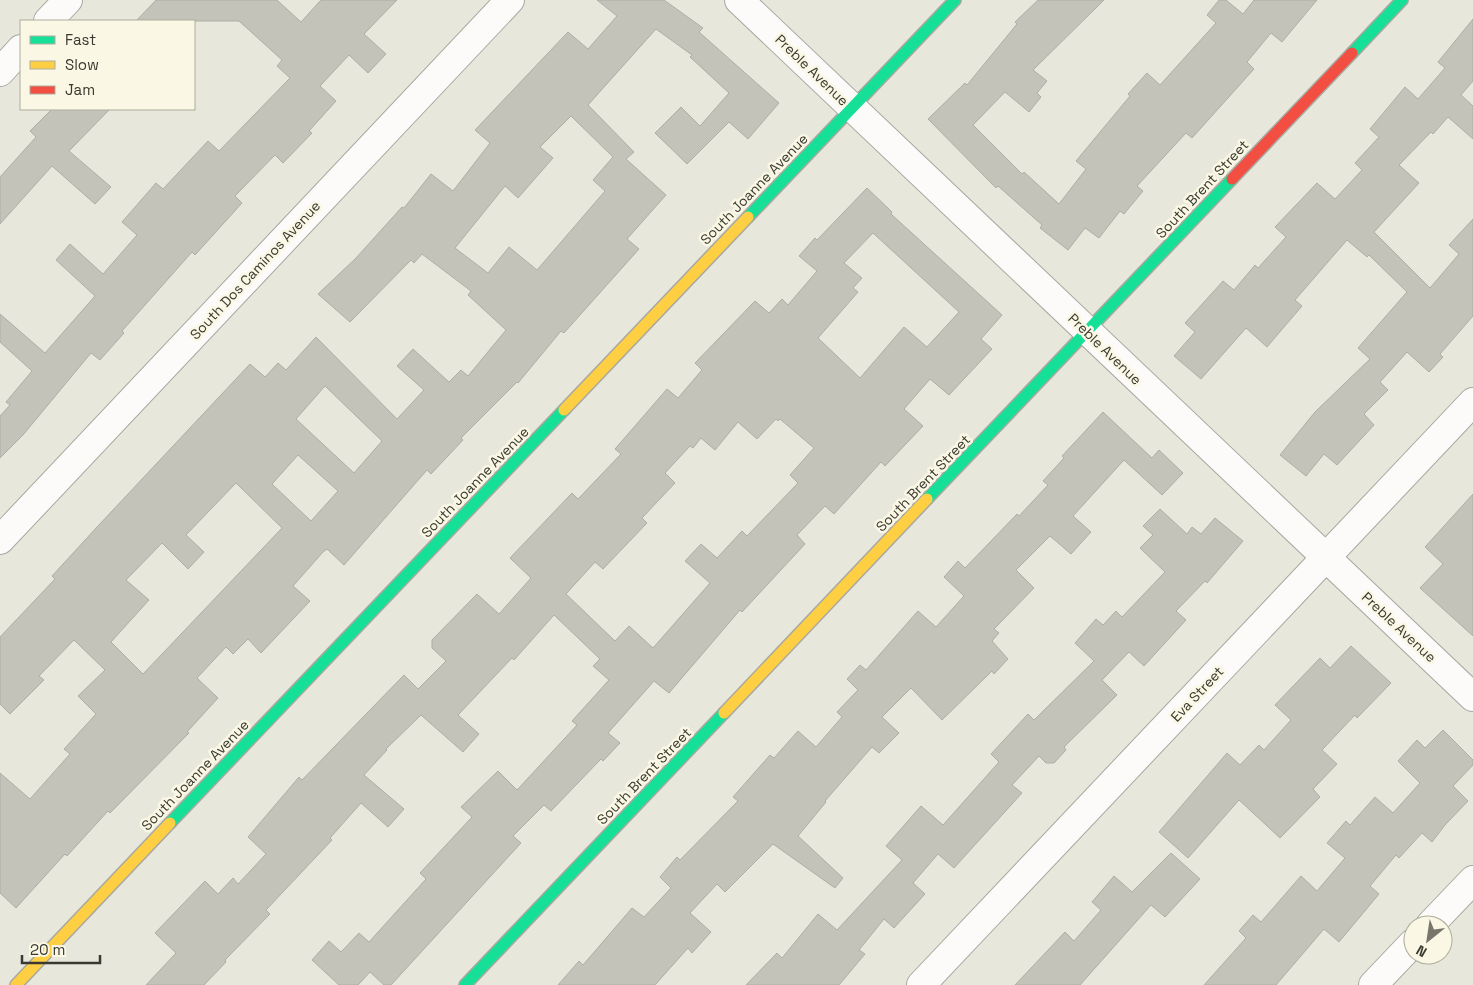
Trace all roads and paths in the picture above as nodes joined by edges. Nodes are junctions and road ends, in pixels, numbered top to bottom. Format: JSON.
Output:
{"nodes":[{"id":1,"x":68,"y":0,"type":"edge"},
{"id":2,"x":510,"y":0,"type":"edge"},
{"id":3,"x":739,"y":0,"type":"edge"},
{"id":4,"x":955,"y":0,"type":"edge"},
{"id":5,"x":1402,"y":0,"type":"edge"},
{"id":6,"x":49,"y":20,"type":"edge"},
{"id":7,"x":20,"y":51,"type":"edge"},
{"id":8,"x":0,"y":72,"type":"edge"},
{"id":9,"x":852,"y":108,"type":"junction"},
{"id":10,"x":1087,"y":332,"type":"junction"},
{"id":11,"x":1473,"y":402,"type":"edge"},
{"id":12,"x":0,"y":540,"type":"edge"},
{"id":13,"x":1326,"y":558,"type":"junction"},
{"id":14,"x":1473,"y":697,"type":"edge"},
{"id":15,"x":1473,"y":880,"type":"edge"},
{"id":16,"x":1440,"y":915,"type":"edge"},
{"id":17,"x":1403,"y":954,"type":"edge"},
{"id":18,"x":16,"y":985,"type":"edge"},
{"id":19,"x":465,"y":985,"type":"edge"},
{"id":20,"x":921,"y":985,"type":"edge"},
{"id":21,"x":1373,"y":985,"type":"edge"}],
"edges":[{"from":1,"to":6,"type":"street"},
{"from":2,"to":12,"type":"street","name":"South Dos Caminos Avenue"},
{"from":3,"to":9,"type":"street","name":"Preble Avenue"},
{"from":4,"to":9,"type":"street","name":"South Joanne Avenue"},
{"from":5,"to":10,"type":"street","name":"South Brent Street"},
{"from":7,"to":8,"type":"street"},
{"from":9,"to":10,"type":"street","name":"Preble Avenue"},
{"from":9,"to":18,"type":"street","name":"South Joanne Avenue"},
{"from":10,"to":13,"type":"street","name":"Preble Avenue"},
{"from":10,"to":19,"type":"street","name":"South Brent Street"},
{"from":11,"to":13,"type":"street","name":"Eva Street"},
{"from":13,"to":14,"type":"street","name":"Preble Avenue"},
{"from":13,"to":20,"type":"street","name":"Eva Street"},
{"from":15,"to":16,"type":"street"},
{"from":17,"to":21,"type":"street"}]}
